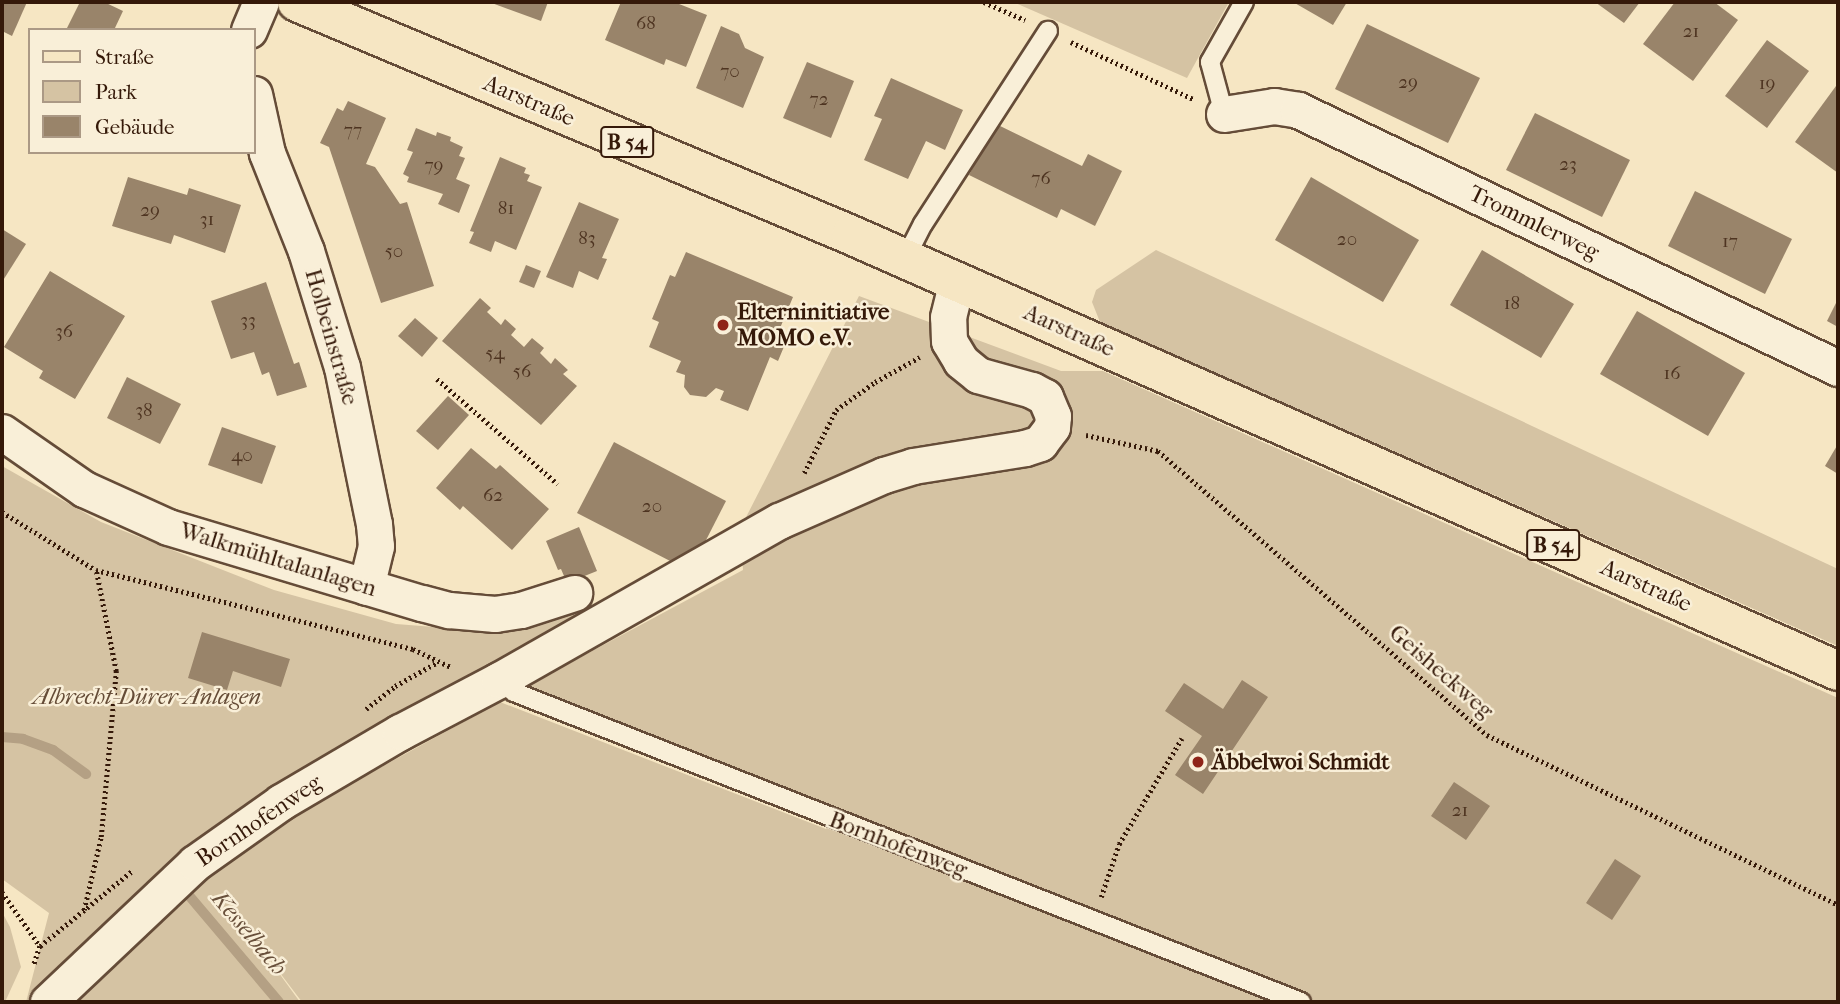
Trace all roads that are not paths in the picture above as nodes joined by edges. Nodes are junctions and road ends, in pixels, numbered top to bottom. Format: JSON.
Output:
{"nodes":[{"id":1,"x":261,"y":2,"type":"edge"},
{"id":2,"x":297,"y":2,"type":"edge"},
{"id":3,"x":1244,"y":2,"type":"edge"},
{"id":4,"x":250,"y":28,"type":"edge"},
{"id":5,"x":1048,"y":31,"type":"road end"},
{"id":6,"x":256,"y":103,"type":"edge"},
{"id":7,"x":1224,"y":114,"type":"joint"},
{"id":8,"x":905,"y":259,"type":"junction"},
{"id":9,"x":957,"y":282,"type":"junction"},
{"id":10,"x":1838,"y":368,"type":"edge"},
{"id":11,"x":2,"y":432,"type":"edge"},
{"id":12,"x":366,"y":587,"type":"junction"},
{"id":13,"x":574,"y":593,"type":"dead end"},
{"id":14,"x":1838,"y":671,"type":"edge"},
{"id":15,"x":499,"y":680,"type":"junction"},
{"id":16,"x":48,"y":1002,"type":"edge"},
{"id":17,"x":1301,"y":1002,"type":"edge"}],
"edges":[{"from":1,"to":4,"type":"street"},
{"from":2,"to":8,"type":"main road","name":"Aarstraße","number":"B 54"},
{"from":3,"to":7,"type":"lane"},
{"from":5,"to":8,"type":"lane"},
{"from":6,"to":12,"type":"street","name":"Holbeinstraße"},
{"from":7,"to":10,"type":"street","name":"Trommlerweg"},
{"from":8,"to":9,"type":"main road","name":"Aarstraße","number":"B 54"},
{"from":9,"to":14,"type":"main road","name":"Aarstraße","number":"B 54"},
{"from":9,"to":15,"type":"street","name":"Bornhofenweg"},
{"from":11,"to":12,"type":"street","name":"Walkmühltalanlagen"},
{"from":12,"to":13,"type":"street","name":"Walkmühltalanlagen"},
{"from":15,"to":16,"type":"street","name":"Bornhofenweg"},
{"from":15,"to":17,"type":"lane","name":"Bornhofenweg"}]}
